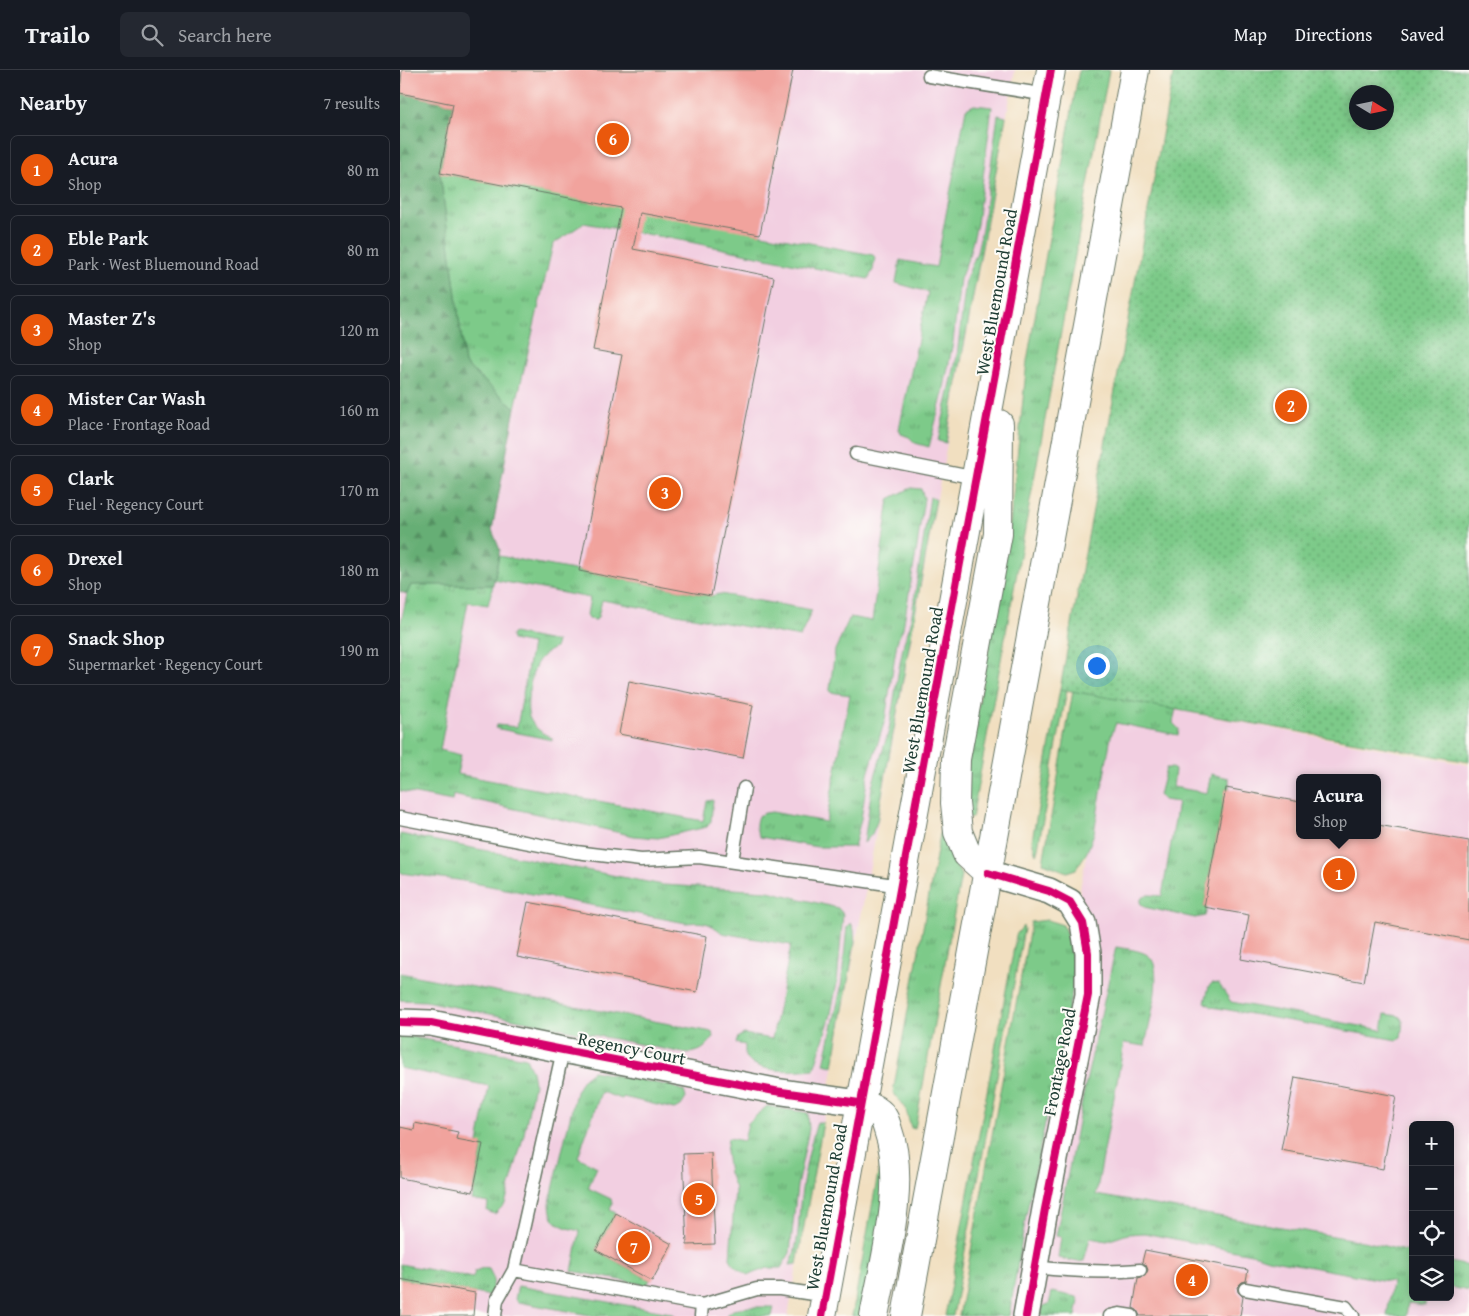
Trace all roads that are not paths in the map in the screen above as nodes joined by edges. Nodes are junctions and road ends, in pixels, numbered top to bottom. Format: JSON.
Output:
{"nodes":[{"id":1,"x":1135,"y":70,"type":"edge"},
{"id":2,"x":929,"y":76,"type":"dead end"},
{"id":3,"x":1049,"y":82,"type":"edge"},
{"id":4,"x":1000,"y":357,"type":"junction"},
{"id":5,"x":856,"y":454,"type":"dead end"},
{"id":6,"x":976,"y":478,"type":"junction"},
{"id":7,"x":744,"y":788,"type":"dead end"},
{"id":8,"x":400,"y":818,"type":"edge"},
{"id":9,"x":732,"y":861,"type":"junction"},
{"id":10,"x":988,"y":873,"type":"junction"},
{"id":11,"x":901,"y":886,"type":"junction"},
{"id":12,"x":400,"y":1022,"type":"edge"},
{"id":13,"x":562,"y":1050,"type":"junction"},
{"id":14,"x":859,"y":1104,"type":"junction"},
{"id":15,"x":1034,"y":1267,"type":"junction"},
{"id":16,"x":514,"y":1270,"type":"junction"},
{"id":17,"x":1140,"y":1270,"type":"dead end"},
{"id":18,"x":1245,"y":1289,"type":"dead end"},
{"id":19,"x":824,"y":1306,"type":"edge"},
{"id":20,"x":701,"y":1310,"type":"edge"},
{"id":21,"x":495,"y":1316,"type":"edge"},
{"id":22,"x":874,"y":1316,"type":"edge"},
{"id":23,"x":906,"y":1316,"type":"edge"},
{"id":24,"x":1026,"y":1316,"type":"edge"},
{"id":25,"x":1110,"y":1316,"type":"edge"},
{"id":26,"x":1132,"y":1316,"type":"edge"},
{"id":27,"x":1354,"y":1316,"type":"edge"}],
"edges":[{"from":1,"to":10,"type":"main road"},
{"from":2,"to":3,"type":"lane"},
{"from":3,"to":4,"type":"main road","name":"West Bluemound Road"},
{"from":4,"to":6,"type":"main road","name":"West Bluemound Road"},
{"from":4,"to":10,"type":"main road"},
{"from":5,"to":6,"type":"lane"},
{"from":6,"to":11,"type":"main road","name":"West Bluemound Road"},
{"from":7,"to":9,"type":"lane"},
{"from":8,"to":9,"type":"lane"},
{"from":9,"to":11,"type":"lane"},
{"from":10,"to":15,"type":"street","name":"Frontage Road"},
{"from":10,"to":23,"type":"main road"},
{"from":11,"to":14,"type":"main road","name":"West Bluemound Road"},
{"from":12,"to":13,"type":"street","name":"Regency Court"},
{"from":13,"to":14,"type":"street","name":"Regency Court"},
{"from":13,"to":16,"type":"lane"},
{"from":14,"to":19,"type":"main road","name":"West Bluemound Road"},
{"from":14,"to":22,"type":"main road"},
{"from":15,"to":17,"type":"lane"},
{"from":15,"to":24,"type":"street","name":"Frontage Road"},
{"from":16,"to":20,"type":"lane"},
{"from":16,"to":21,"type":"lane"},
{"from":18,"to":27,"type":"lane"},
{"from":19,"to":20,"type":"lane"},
{"from":25,"to":26,"type":"lane"}]}
